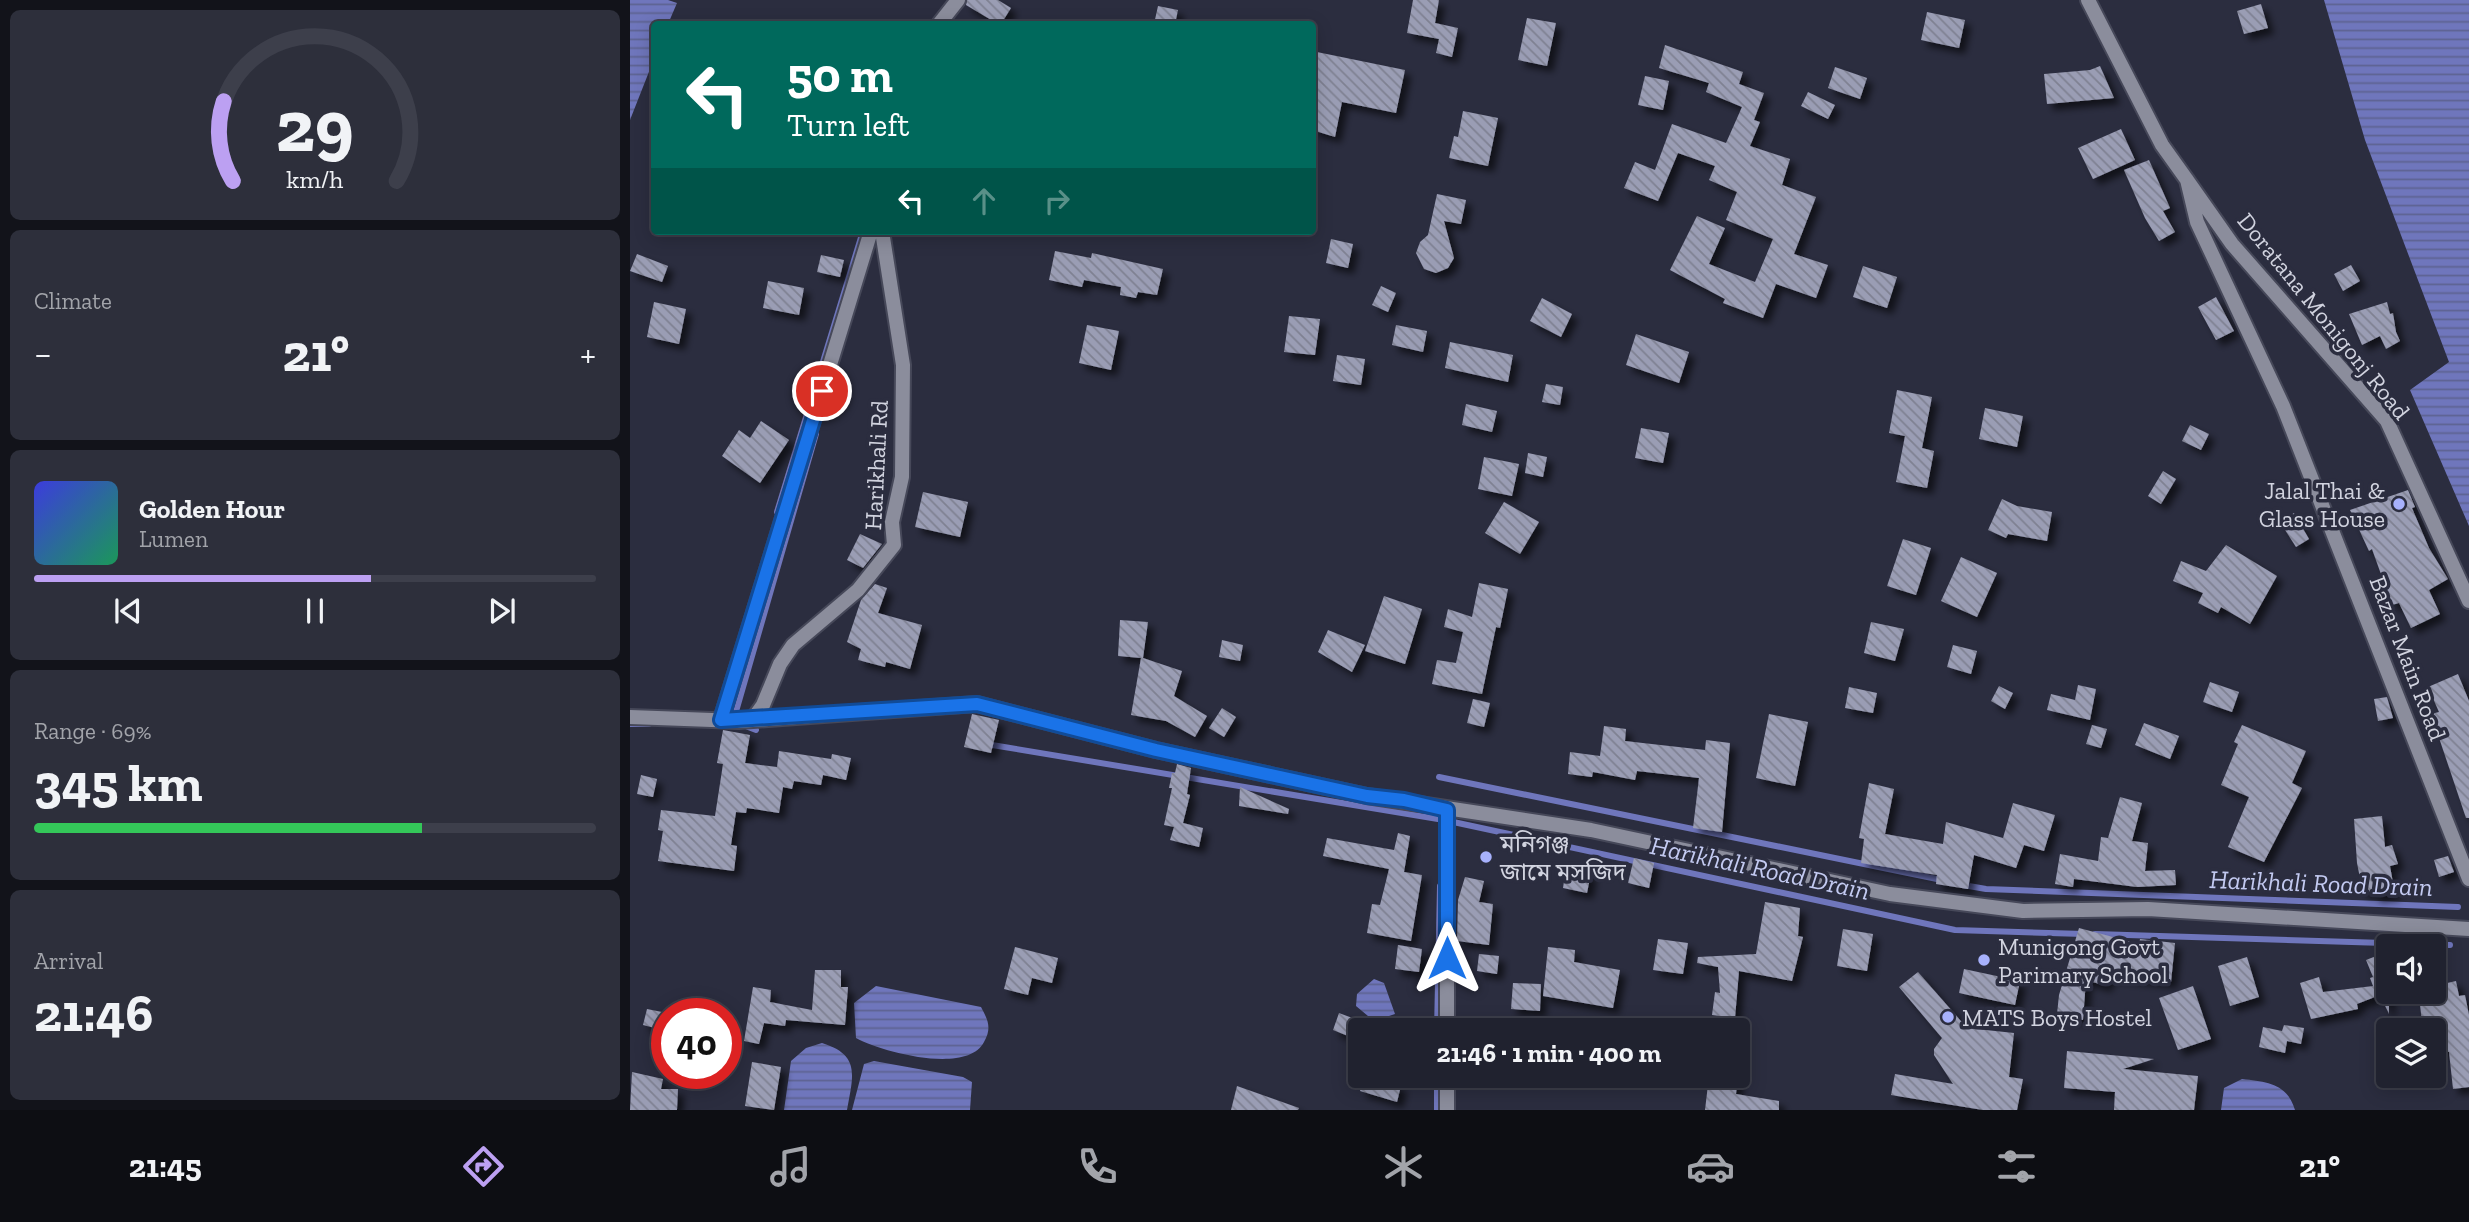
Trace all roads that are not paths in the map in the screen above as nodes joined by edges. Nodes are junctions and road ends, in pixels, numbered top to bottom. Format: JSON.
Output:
{"nodes":[{"id":1,"x":958,"y":0,"type":"edge"},
{"id":2,"x":2088,"y":0,"type":"edge"},
{"id":3,"x":941,"y":21,"type":"edge"},
{"id":4,"x":2187,"y":180,"type":"junction"},
{"id":5,"x":870,"y":235,"type":"edge"},
{"id":6,"x":883,"y":235,"type":"edge"},
{"id":7,"x":2469,"y":601,"type":"edge"},
{"id":8,"x":630,"y":717,"type":"edge"},
{"id":9,"x":721,"y":720,"type":"junction"},
{"id":10,"x":739,"y":720,"type":"junction"},
{"id":11,"x":1447,"y":810,"type":"junction"},
{"id":12,"x":2469,"y":879,"type":"edge"},
{"id":13,"x":2469,"y":929,"type":"edge"},
{"id":14,"x":1447,"y":1018,"type":"edge"},
{"id":15,"x":1447,"y":1088,"type":"edge"},
{"id":16,"x":1447,"y":1110,"type":"edge"}],
"edges":[{"from":1,"to":3,"type":"street"},
{"from":2,"to":4,"type":"street","name":"Doratana Monigonj Road"},
{"from":4,"to":7,"type":"street","name":"Doratana Monigonj Road"},
{"from":4,"to":12,"type":"street","name":"Bazar Main Road"},
{"from":5,"to":9,"type":"street"},
{"from":6,"to":10,"type":"street","name":"Harikhali Rd"},
{"from":8,"to":9,"type":"street"},
{"from":9,"to":10,"type":"street"},
{"from":10,"to":11,"type":"street"},
{"from":11,"to":13,"type":"street"},
{"from":11,"to":14,"type":"street"},
{"from":15,"to":16,"type":"street"}]}
